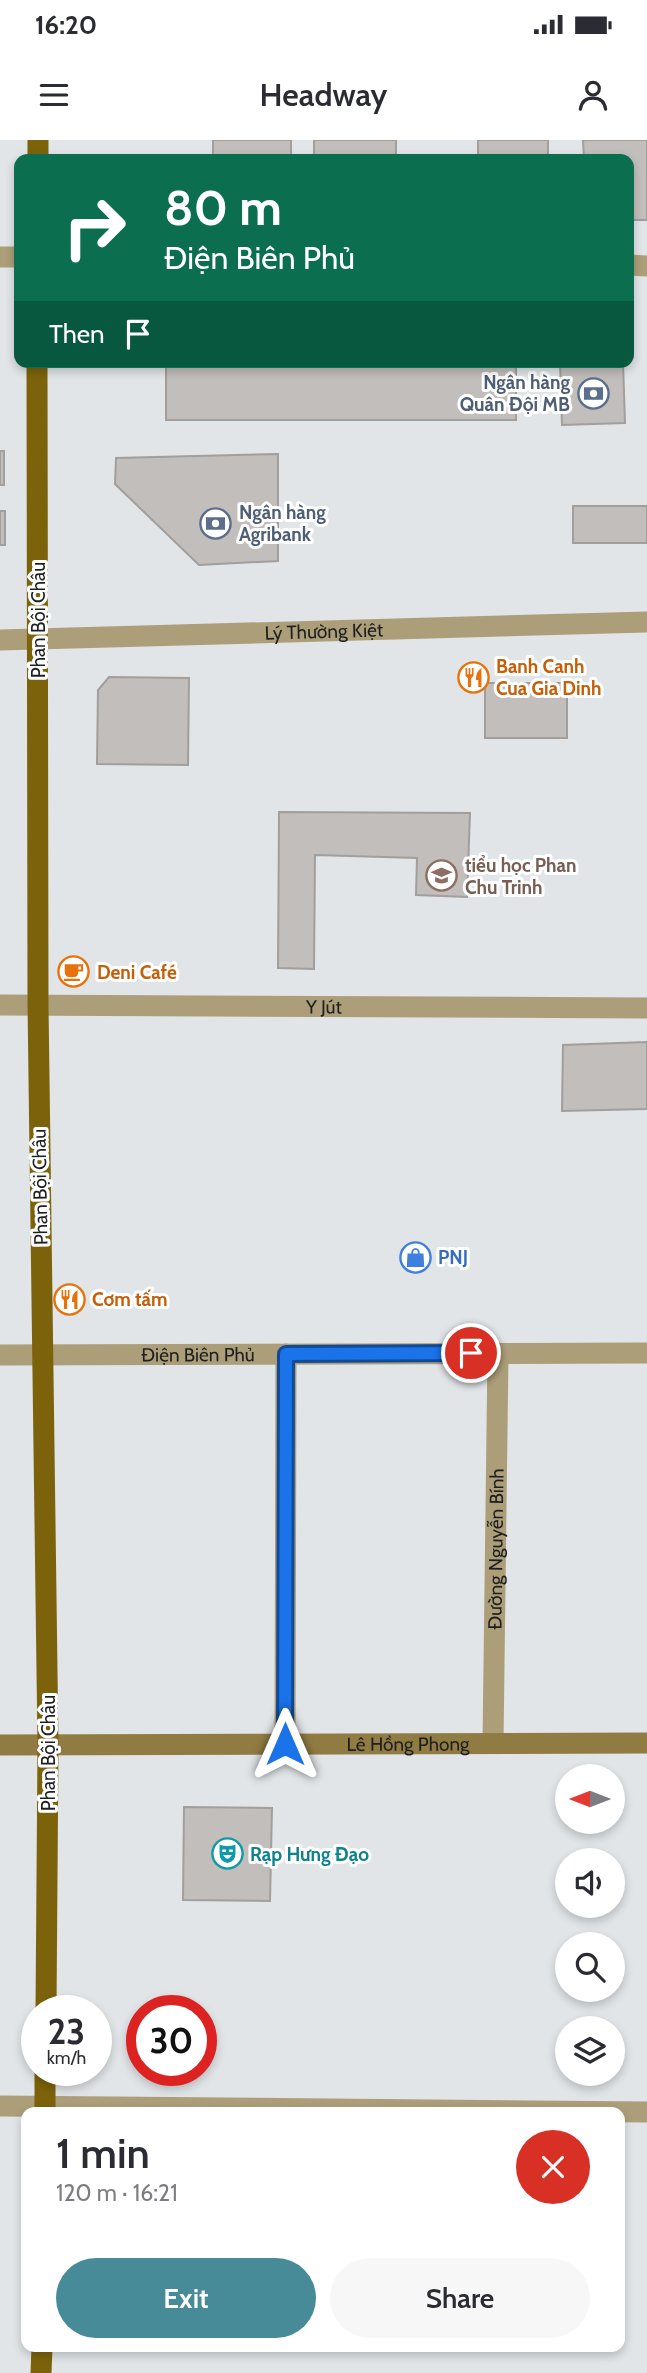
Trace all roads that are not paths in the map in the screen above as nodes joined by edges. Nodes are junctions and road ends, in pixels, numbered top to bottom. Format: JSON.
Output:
{"nodes":[{"id":1,"x":37,"y":368,"type":"edge"},
{"id":2,"x":647,"y":622,"type":"edge"},
{"id":3,"x":0,"y":640,"type":"edge"},
{"id":4,"x":38,"y":640,"type":"junction"},
{"id":5,"x":38,"y":1004,"type":"junction"},
{"id":6,"x":0,"y":1005,"type":"edge"},
{"id":7,"x":647,"y":1008,"type":"edge"},
{"id":8,"x":498,"y":1353,"type":"junction"},
{"id":9,"x":647,"y":1353,"type":"edge"},
{"id":10,"x":0,"y":1354,"type":"edge"},
{"id":11,"x":43,"y":1354,"type":"junction"},
{"id":12,"x":286,"y":1354,"type":"junction"},
{"id":13,"x":493,"y":1742,"type":"junction"},
{"id":14,"x":647,"y":1742,"type":"edge"},
{"id":15,"x":285,"y":1744,"type":"junction"},
{"id":16,"x":0,"y":1745,"type":"edge"},
{"id":17,"x":48,"y":1745,"type":"junction"},
{"id":18,"x":46,"y":1995,"type":"edge"},
{"id":19,"x":45,"y":2086,"type":"edge"},
{"id":20,"x":0,"y":2106,"type":"edge"},
{"id":21,"x":21,"y":2107,"type":"edge"},
{"id":22,"x":45,"y":2107,"type":"edge"},
{"id":23,"x":625,"y":2112,"type":"edge"},
{"id":24,"x":647,"y":2112,"type":"edge"},
{"id":25,"x":41,"y":2352,"type":"edge"},
{"id":26,"x":41,"y":2373,"type":"edge"}],
"edges":[{"from":1,"to":4,"type":"main road","name":"Phan Bội Châu"},
{"from":2,"to":4,"type":"street","name":"Lý Thường Kiệt"},
{"from":3,"to":4,"type":"street","name":"Lý Thường Kiệt"},
{"from":4,"to":5,"type":"main road","name":"Phan Bội Châu"},
{"from":5,"to":6,"type":"street","name":"Y Jút"},
{"from":5,"to":7,"type":"street","name":"Y Jút"},
{"from":5,"to":11,"type":"main road","name":"Phan Bội Châu"},
{"from":8,"to":9,"type":"street","name":"Điện Biên Phủ"},
{"from":8,"to":12,"type":"street","name":"Điện Biên Phủ"},
{"from":8,"to":13,"type":"street","name":"Đường Nguyễn Bính"},
{"from":10,"to":11,"type":"street","name":"Điện Biên Phủ"},
{"from":11,"to":12,"type":"street","name":"Điện Biên Phủ"},
{"from":11,"to":17,"type":"main road","name":"Phan Bội Châu"},
{"from":12,"to":15,"type":"street"},
{"from":13,"to":14,"type":"street","name":"Lê Hồng Phong"},
{"from":13,"to":15,"type":"street","name":"Lê Hồng Phong"},
{"from":15,"to":17,"type":"street","name":"Lê Hồng Phong"},
{"from":16,"to":17,"type":"street","name":"Lê Hồng Phong"},
{"from":17,"to":18,"type":"main road","name":"Phan Bội Châu"},
{"from":19,"to":22,"type":"main road"},
{"from":20,"to":21,"type":"street"},
{"from":23,"to":24,"type":"street"},
{"from":25,"to":26,"type":"main road"}]}
